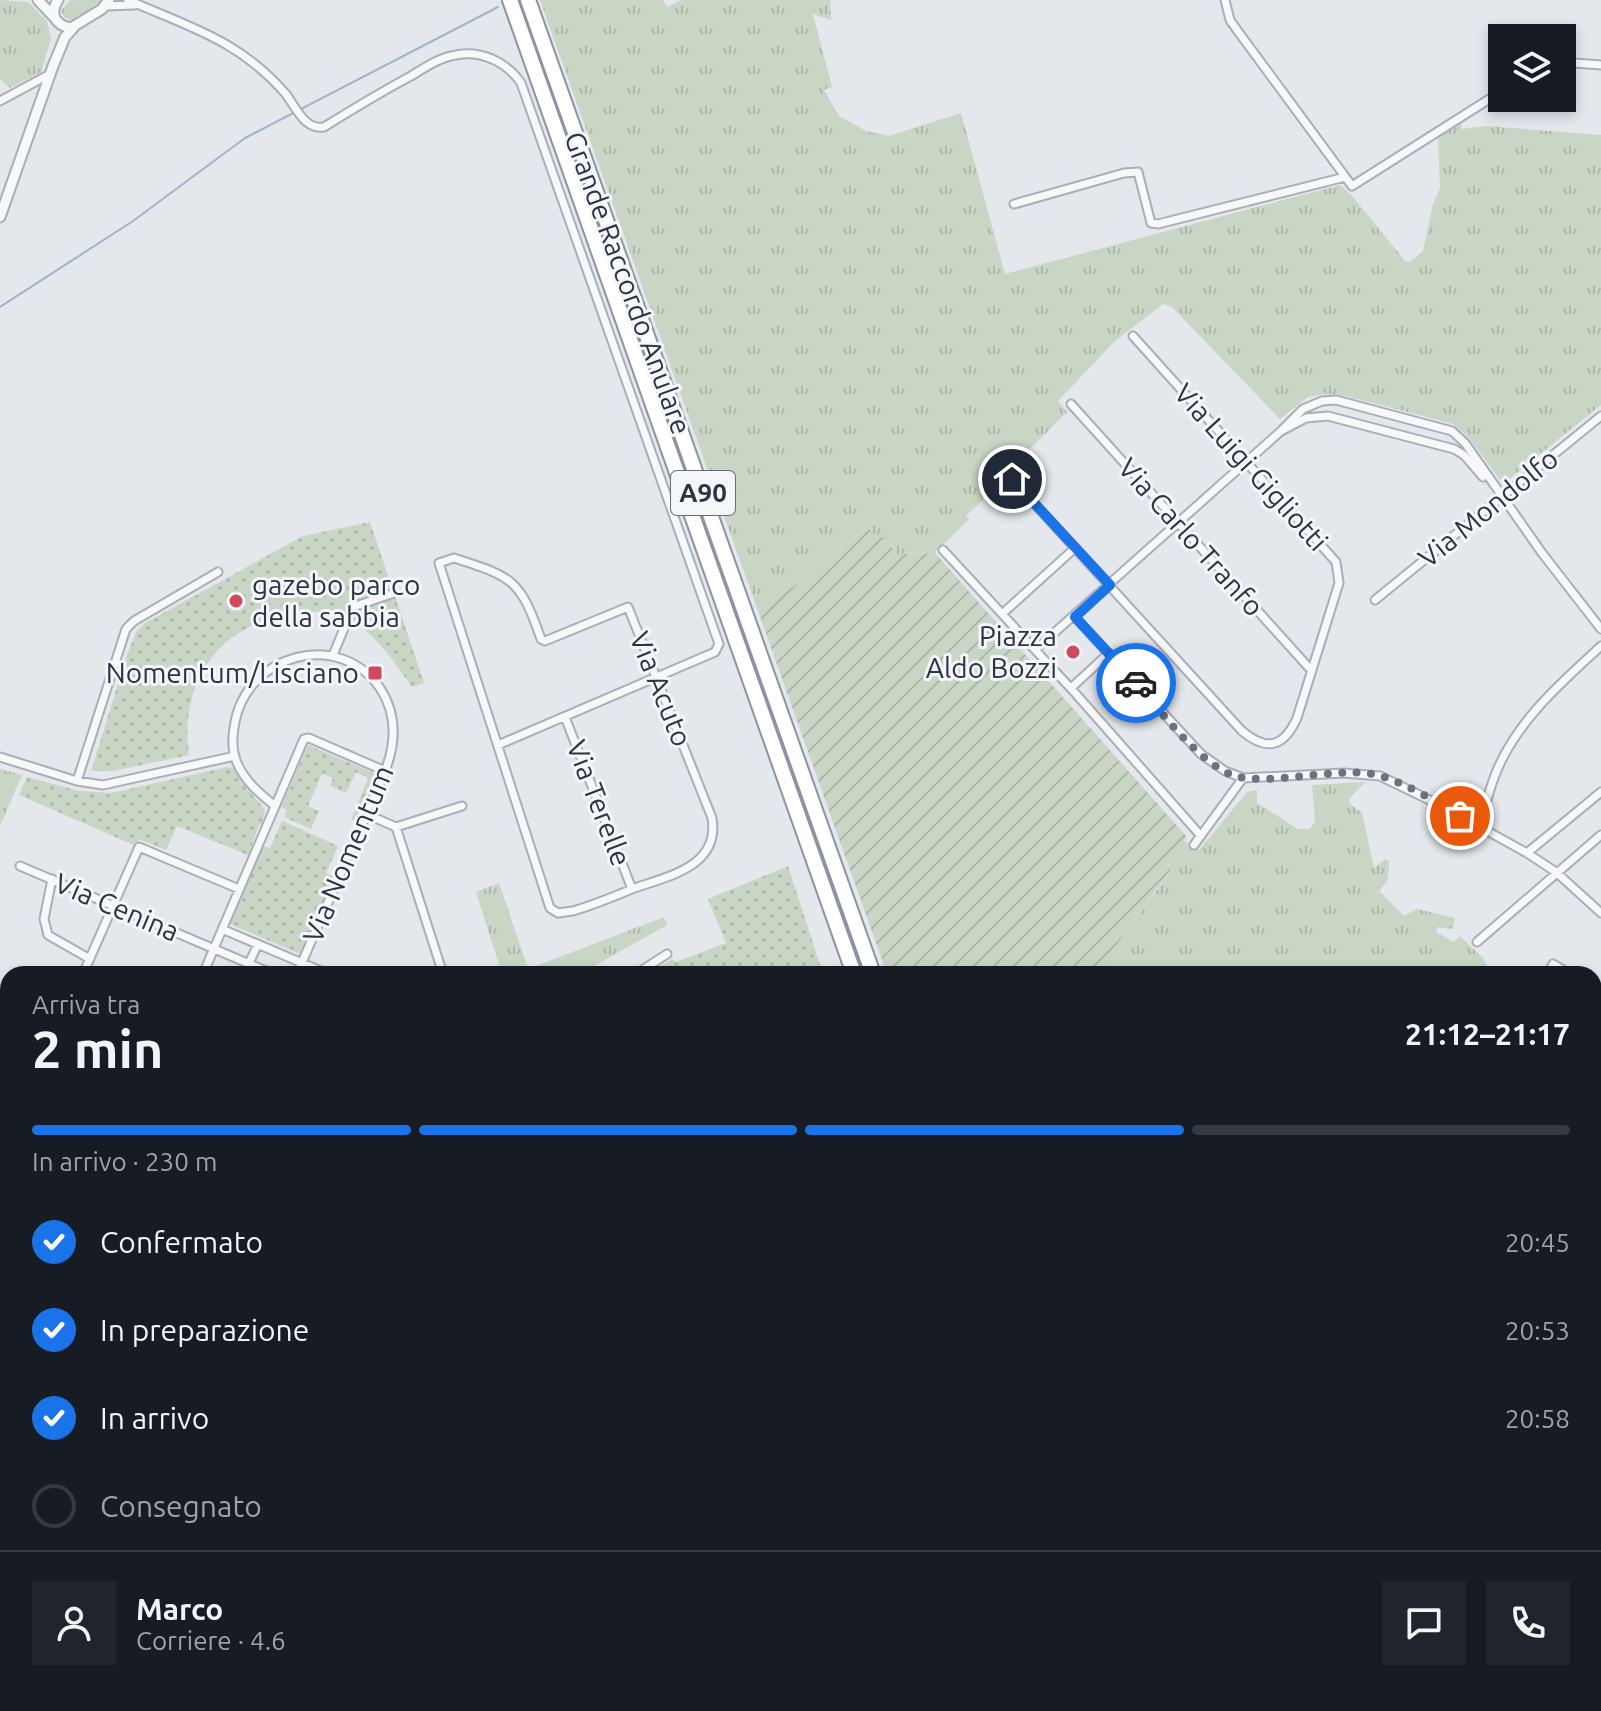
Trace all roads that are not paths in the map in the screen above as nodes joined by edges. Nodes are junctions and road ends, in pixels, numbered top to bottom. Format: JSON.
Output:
{"nodes":[{"id":1,"x":38,"y":0,"type":"edge"},
{"id":2,"x":58,"y":0,"type":"edge"},
{"id":3,"x":128,"y":0,"type":"edge"},
{"id":4,"x":510,"y":0,"type":"edge"},
{"id":5,"x":1225,"y":0,"type":"edge"},
{"id":6,"x":107,"y":3,"type":"edge"},
{"id":7,"x":141,"y":5,"type":"junction"},
{"id":8,"x":530,"y":6,"type":"edge"},
{"id":9,"x":55,"y":20,"type":"junction"},
{"id":10,"x":74,"y":27,"type":"junction"},
{"id":11,"x":57,"y":55,"type":"junction"},
{"id":12,"x":1576,"y":63,"type":"edge"},
{"id":13,"x":1601,"y":65,"type":"edge"},
{"id":14,"x":50,"y":74,"type":"junction"},
{"id":15,"x":1488,"y":100,"type":"edge"},
{"id":16,"x":0,"y":101,"type":"edge"},
{"id":17,"x":1345,"y":177,"type":"junction"},
{"id":18,"x":1014,"y":204,"type":"dead end"},
{"id":19,"x":0,"y":217,"type":"edge"},
{"id":20,"x":1133,"y":336,"type":"dead end"},
{"id":21,"x":1071,"y":404,"type":"dead end"},
{"id":22,"x":1601,"y":416,"type":"edge"},
{"id":23,"x":1281,"y":431,"type":"junction"},
{"id":24,"x":1247,"y":462,"type":"junction"},
{"id":25,"x":1012,"y":479,"type":"dead end"},
{"id":26,"x":1502,"y":498,"type":"junction"},
{"id":27,"x":1178,"y":523,"type":"junction"},
{"id":28,"x":1075,"y":548,"type":"junction"},
{"id":29,"x":943,"y":550,"type":"dead end"},
{"id":30,"x":218,"y":572,"type":"dead end"},
{"id":31,"x":1110,"y":585,"type":"junction"},
{"id":32,"x":394,"y":593,"type":"dead end"},
{"id":33,"x":1375,"y":600,"type":"dead end"},
{"id":34,"x":1002,"y":614,"type":"junction"},
{"id":35,"x":1075,"y":617,"type":"junction"},
{"id":36,"x":1601,"y":629,"type":"edge"},
{"id":37,"x":1601,"y":646,"type":"edge"},
{"id":38,"x":1036,"y":649,"type":"junction"},
{"id":39,"x":1109,"y":653,"type":"junction"},
{"id":40,"x":333,"y":655,"type":"junction"},
{"id":41,"x":1311,"y":670,"type":"junction"},
{"id":42,"x":657,"y":676,"type":"junction"},
{"id":43,"x":1071,"y":688,"type":"junction"},
{"id":44,"x":565,"y":717,"type":"junction"},
{"id":45,"x":498,"y":745,"type":"junction"},
{"id":46,"x":235,"y":756,"type":"junction"},
{"id":47,"x":0,"y":757,"type":"edge"},
{"id":48,"x":385,"y":771,"type":"junction"},
{"id":49,"x":1243,"y":778,"type":"junction"},
{"id":50,"x":77,"y":781,"type":"junction"},
{"id":51,"x":1601,"y":792,"type":"edge"},
{"id":52,"x":274,"y":805,"type":"junction"},
{"id":53,"x":462,"y":806,"type":"dead end"},
{"id":54,"x":366,"y":814,"type":"junction"},
{"id":55,"x":1479,"y":826,"type":"junction"},
{"id":56,"x":396,"y":827,"type":"junction"},
{"id":57,"x":1601,"y":835,"type":"edge"},
{"id":58,"x":1201,"y":836,"type":"junction"},
{"id":59,"x":1194,"y":845,"type":"dead end"},
{"id":60,"x":1527,"y":853,"type":"junction"},
{"id":61,"x":20,"y":866,"type":"dead end"},
{"id":62,"x":1556,"y":872,"type":"junction"},
{"id":63,"x":52,"y":879,"type":"junction"},
{"id":64,"x":239,"y":889,"type":"junction"},
{"id":65,"x":632,"y":889,"type":"junction"},
{"id":66,"x":112,"y":905,"type":"junction"},
{"id":67,"x":1601,"y":913,"type":"edge"},
{"id":68,"x":222,"y":929,"type":"junction"},
{"id":69,"x":1477,"y":942,"type":"dead end"},
{"id":70,"x":258,"y":944,"type":"junction"},
{"id":71,"x":214,"y":949,"type":"junction"},
{"id":72,"x":667,"y":954,"type":"dead end"},
{"id":73,"x":90,"y":959,"type":"junction"},
{"id":74,"x":302,"y":962,"type":"junction"},
{"id":75,"x":249,"y":964,"type":"junction"},
{"id":76,"x":87,"y":966,"type":"edge"},
{"id":77,"x":207,"y":966,"type":"edge"},
{"id":78,"x":254,"y":966,"type":"edge"},
{"id":79,"x":300,"y":966,"type":"edge"},
{"id":80,"x":311,"y":966,"type":"edge"},
{"id":81,"x":440,"y":966,"type":"edge"},
{"id":82,"x":648,"y":966,"type":"edge"},
{"id":83,"x":851,"y":966,"type":"edge"},
{"id":84,"x":870,"y":966,"type":"edge"}],
"edges":[{"from":1,"to":9,"type":"street"},
{"from":2,"to":9,"type":"street"},
{"from":3,"to":7,"type":"street"},
{"from":4,"to":83,"type":"highway","name":"Grande Raccordo Anulare","number":"A90"},
{"from":5,"to":17,"type":"street"},
{"from":6,"to":7,"type":"street"},
{"from":6,"to":10,"type":"street"},
{"from":7,"to":42,"type":"street"},
{"from":8,"to":84,"type":"highway","name":"Grande Raccordo Anulare","number":"A90"},
{"from":9,"to":10,"type":"street"},
{"from":9,"to":11,"type":"street"},
{"from":10,"to":11,"type":"street"},
{"from":11,"to":14,"type":"street"},
{"from":12,"to":13,"type":"street"},
{"from":14,"to":16,"type":"street"},
{"from":14,"to":19,"type":"street"},
{"from":15,"to":17,"type":"street"},
{"from":17,"to":18,"type":"street"},
{"from":20,"to":24,"type":"street","name":"Via Luigi Gigliotti"},
{"from":21,"to":27,"type":"street","name":"Via Carlo Tranfo"},
{"from":22,"to":26,"type":"street","name":"Via Mondolfo"},
{"from":23,"to":24,"type":"street"},
{"from":23,"to":26,"type":"street"},
{"from":23,"to":26,"type":"street"},
{"from":24,"to":27,"type":"street"},
{"from":24,"to":41,"type":"street","name":"Via Luigi Gigliotti"},
{"from":25,"to":28,"type":"street","name":"Via Luigi Gigliotti"},
{"from":26,"to":33,"type":"street","name":"Via Mondolfo"},
{"from":26,"to":36,"type":"street"},
{"from":27,"to":31,"type":"street"},
{"from":27,"to":41,"type":"street","name":"Via Carlo Tranfo"},
{"from":28,"to":31,"type":"street","name":"Via Luigi Gigliotti"},
{"from":28,"to":34,"type":"street"},
{"from":29,"to":34,"type":"street"},
{"from":30,"to":50,"type":"street"},
{"from":31,"to":35,"type":"street"},
{"from":31,"to":41,"type":"street","name":"Via Luigi Gigliotti"},
{"from":32,"to":40,"type":"street"},
{"from":34,"to":38,"type":"street"},
{"from":35,"to":38,"type":"street"},
{"from":35,"to":39,"type":"street"},
{"from":37,"to":55,"type":"street"},
{"from":38,"to":43,"type":"street"},
{"from":39,"to":43,"type":"street"},
{"from":39,"to":49,"type":"street"},
{"from":40,"to":46,"type":"street"},
{"from":40,"to":48,"type":"street","name":"Via Nomentum"},
{"from":42,"to":44,"type":"street"},
{"from":42,"to":45,"type":"street","name":"Via Acuto"},
{"from":42,"to":65,"type":"street","name":"Via Acuto"},
{"from":43,"to":58,"type":"street"},
{"from":44,"to":45,"type":"street"},
{"from":44,"to":65,"type":"street","name":"Via Terelle"},
{"from":45,"to":65,"type":"street","name":"Via Acuto"},
{"from":46,"to":50,"type":"street"},
{"from":46,"to":52,"type":"street"},
{"from":47,"to":50,"type":"street"},
{"from":48,"to":52,"type":"street"},
{"from":48,"to":54,"type":"street","name":"Via Nomentum"},
{"from":49,"to":55,"type":"street"},
{"from":49,"to":58,"type":"street"},
{"from":51,"to":60,"type":"street"},
{"from":52,"to":64,"type":"street"},
{"from":53,"to":56,"type":"street"},
{"from":54,"to":56,"type":"street"},
{"from":54,"to":74,"type":"street","name":"Via Nomentum"},
{"from":55,"to":60,"type":"street"},
{"from":56,"to":81,"type":"street"},
{"from":57,"to":62,"type":"street"},
{"from":58,"to":59,"type":"street"},
{"from":60,"to":62,"type":"street"},
{"from":61,"to":63,"type":"street","name":"Via Cenina"},
{"from":62,"to":67,"type":"street"},
{"from":62,"to":69,"type":"street"},
{"from":63,"to":66,"type":"street","name":"Via Cenina"},
{"from":63,"to":73,"type":"street"},
{"from":64,"to":66,"type":"street"},
{"from":64,"to":68,"type":"street"},
{"from":66,"to":71,"type":"street","name":"Via Cenina"},
{"from":66,"to":73,"type":"street"},
{"from":68,"to":70,"type":"street"},
{"from":68,"to":71,"type":"street"},
{"from":70,"to":74,"type":"street"},
{"from":70,"to":75,"type":"street"},
{"from":71,"to":75,"type":"street","name":"Via Cenina"},
{"from":71,"to":77,"type":"street"},
{"from":72,"to":82,"type":"street"},
{"from":73,"to":76,"type":"street"},
{"from":74,"to":79,"type":"street","name":"Via Nomentum"},
{"from":74,"to":80,"type":"street"},
{"from":75,"to":78,"type":"street","name":"Via Cenina"}]}
